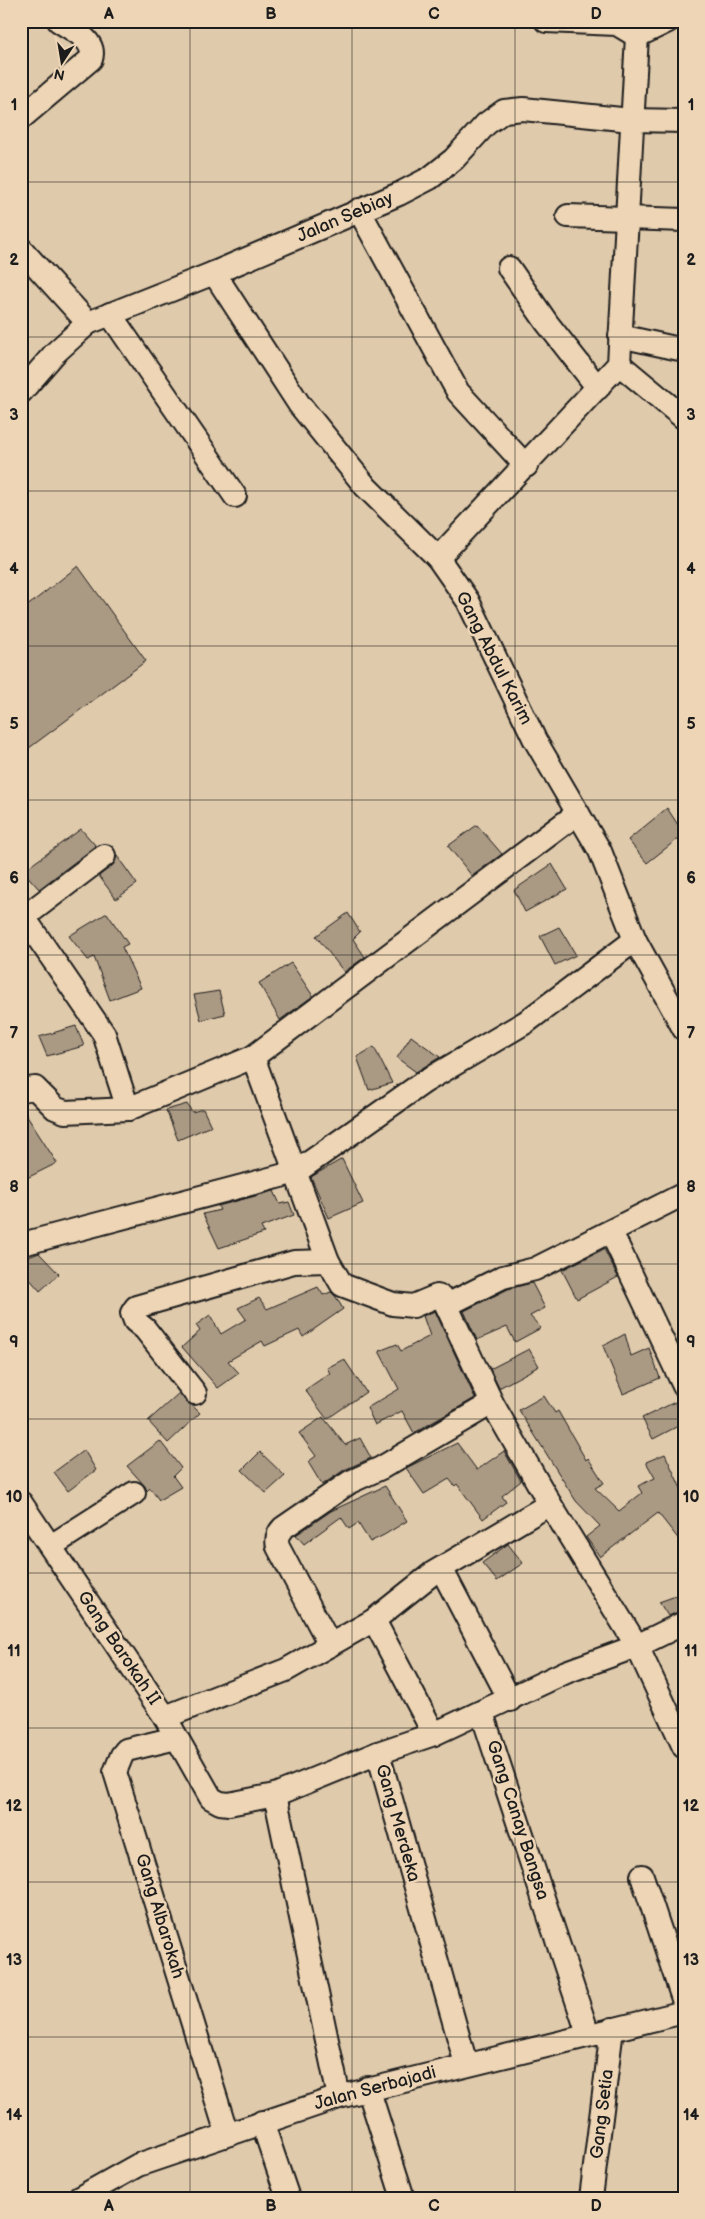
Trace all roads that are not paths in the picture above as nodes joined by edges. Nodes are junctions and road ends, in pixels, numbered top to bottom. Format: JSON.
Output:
{"nodes":[{"id":1,"x":59,"y":21,"type":"edge"},
{"id":2,"x":546,"y":21,"type":"edge"},
{"id":3,"x":668,"y":21,"type":"edge"},
{"id":4,"x":636,"y":36,"type":"junction"},
{"id":5,"x":21,"y":118,"type":"edge"},
{"id":6,"x":631,"y":120,"type":"junction"},
{"id":7,"x":684,"y":121,"type":"edge"},
{"id":8,"x":359,"y":210,"type":"junction"},
{"id":9,"x":568,"y":216,"type":"dead end"},
{"id":10,"x":626,"y":217,"type":"junction"},
{"id":11,"x":684,"y":220,"type":"edge"},
{"id":12,"x":21,"y":250,"type":"edge"},
{"id":13,"x":509,"y":268,"type":"dead end"},
{"id":14,"x":214,"y":273,"type":"junction"},
{"id":15,"x":110,"y":314,"type":"junction"},
{"id":16,"x":88,"y":323,"type":"junction"},
{"id":17,"x":620,"y":336,"type":"junction"},
{"id":18,"x":684,"y":350,"type":"edge"},
{"id":19,"x":619,"y":364,"type":"junction"},
{"id":20,"x":598,"y":388,"type":"junction"},
{"id":21,"x":21,"y":392,"type":"edge"},
{"id":22,"x":684,"y":418,"type":"edge"},
{"id":23,"x":526,"y":466,"type":"junction"},
{"id":24,"x":235,"y":496,"type":"dead end"},
{"id":25,"x":438,"y":558,"type":"junction"},
{"id":26,"x":578,"y":813,"type":"junction"},
{"id":27,"x":104,"y":856,"type":"dead end"},
{"id":28,"x":23,"y":915,"type":"edge"},
{"id":29,"x":635,"y":940,"type":"junction"},
{"id":30,"x":684,"y":1029,"type":"edge"},
{"id":31,"x":253,"y":1057,"type":"junction"},
{"id":32,"x":21,"y":1090,"type":"edge"},
{"id":33,"x":128,"y":1110,"type":"junction"},
{"id":34,"x":296,"y":1172,"type":"junction"},
{"id":35,"x":684,"y":1194,"type":"edge"},
{"id":36,"x":611,"y":1232,"type":"junction"},
{"id":37,"x":26,"y":1243,"type":"dead end"},
{"id":38,"x":328,"y":1261,"type":"junction"},
{"id":39,"x":447,"y":1305,"type":"junction"},
{"id":40,"x":684,"y":1386,"type":"edge"},
{"id":41,"x":194,"y":1394,"type":"dead end"},
{"id":42,"x":492,"y":1403,"type":"junction"},
{"id":43,"x":134,"y":1493,"type":"dead end"},
{"id":44,"x":21,"y":1503,"type":"edge"},
{"id":45,"x":550,"y":1504,"type":"junction"},
{"id":46,"x":51,"y":1546,"type":"junction"},
{"id":47,"x":442,"y":1570,"type":"junction"},
{"id":48,"x":374,"y":1620,"type":"junction"},
{"id":49,"x":684,"y":1623,"type":"edge"},
{"id":50,"x":330,"y":1645,"type":"junction"},
{"id":51,"x":637,"y":1646,"type":"junction"},
{"id":52,"x":510,"y":1700,"type":"junction"},
{"id":53,"x":482,"y":1713,"type":"junction"},
{"id":54,"x":165,"y":1717,"type":"junction"},
{"id":55,"x":434,"y":1734,"type":"junction"},
{"id":56,"x":176,"y":1738,"type":"junction"},
{"id":57,"x":684,"y":1747,"type":"edge"},
{"id":58,"x":378,"y":1753,"type":"junction"},
{"id":59,"x":275,"y":1795,"type":"junction"},
{"id":60,"x":211,"y":1798,"type":"joint"},
{"id":61,"x":642,"y":1876,"type":"dead end"},
{"id":62,"x":684,"y":2002,"type":"edge"},
{"id":63,"x":684,"y":2012,"type":"edge"},
{"id":64,"x":612,"y":2029,"type":"junction"},
{"id":65,"x":588,"y":2034,"type":"junction"},
{"id":66,"x":466,"y":2064,"type":"junction"},
{"id":67,"x":368,"y":2088,"type":"junction"},
{"id":68,"x":339,"y":2097,"type":"junction"},
{"id":69,"x":262,"y":2122,"type":"junction"},
{"id":70,"x":227,"y":2134,"type":"junction"},
{"id":71,"x":79,"y":2198,"type":"edge"},
{"id":72,"x":288,"y":2198,"type":"edge"},
{"id":73,"x":403,"y":2198,"type":"edge"},
{"id":74,"x":591,"y":2198,"type":"edge"}],
"edges":[{"from":1,"to":5,"type":"street"},
{"from":2,"to":4,"type":"street"},
{"from":3,"to":4,"type":"street"},
{"from":4,"to":6,"type":"street"},
{"from":6,"to":7,"type":"street","name":"Jalan Sebiay"},
{"from":6,"to":8,"type":"street","name":"Jalan Sebiay"},
{"from":6,"to":10,"type":"street"},
{"from":8,"to":14,"type":"street","name":"Jalan Sebiay"},
{"from":8,"to":23,"type":"street"},
{"from":9,"to":10,"type":"street"},
{"from":10,"to":11,"type":"street"},
{"from":10,"to":17,"type":"street"},
{"from":12,"to":16,"type":"street"},
{"from":13,"to":20,"type":"street"},
{"from":14,"to":15,"type":"street","name":"Jalan Sebiay"},
{"from":14,"to":25,"type":"street","name":"Gang Abdul Karim"},
{"from":15,"to":16,"type":"street","name":"Jalan Sebiay"},
{"from":15,"to":24,"type":"street"},
{"from":16,"to":21,"type":"street","name":"Jalan Sebiay"},
{"from":17,"to":18,"type":"street"},
{"from":17,"to":19,"type":"street"},
{"from":19,"to":20,"type":"street"},
{"from":19,"to":22,"type":"street"},
{"from":20,"to":23,"type":"street"},
{"from":23,"to":25,"type":"street"},
{"from":25,"to":26,"type":"street","name":"Gang Abdul Karim"},
{"from":26,"to":29,"type":"street","name":"Gang Abdul Karim"},
{"from":26,"to":31,"type":"street"},
{"from":27,"to":28,"type":"street"},
{"from":28,"to":33,"type":"street"},
{"from":29,"to":30,"type":"street","name":"Gang Abdul Karim"},
{"from":29,"to":34,"type":"street"},
{"from":31,"to":33,"type":"street"},
{"from":31,"to":34,"type":"street"},
{"from":32,"to":33,"type":"street"},
{"from":34,"to":37,"type":"street"},
{"from":34,"to":38,"type":"street"},
{"from":35,"to":36,"type":"street"},
{"from":36,"to":39,"type":"street"},
{"from":36,"to":40,"type":"street"},
{"from":38,"to":39,"type":"street"},
{"from":38,"to":41,"type":"street"},
{"from":39,"to":42,"type":"street"},
{"from":42,"to":45,"type":"street"},
{"from":42,"to":50,"type":"street"},
{"from":43,"to":46,"type":"street"},
{"from":44,"to":46,"type":"street","name":"Gang Barokah II"},
{"from":45,"to":47,"type":"street"},
{"from":45,"to":51,"type":"street"},
{"from":46,"to":54,"type":"street","name":"Gang Barokah II"},
{"from":47,"to":48,"type":"street"},
{"from":47,"to":52,"type":"street"},
{"from":48,"to":50,"type":"street"},
{"from":48,"to":55,"type":"street"},
{"from":49,"to":51,"type":"street"},
{"from":50,"to":54,"type":"street"},
{"from":51,"to":52,"type":"street"},
{"from":51,"to":57,"type":"street"},
{"from":52,"to":53,"type":"street"},
{"from":53,"to":55,"type":"street"},
{"from":53,"to":65,"type":"street","name":"Gang Canay Bangsa"},
{"from":54,"to":56,"type":"street","name":"Gang Barokah II"},
{"from":55,"to":58,"type":"street"},
{"from":56,"to":60,"type":"street","name":"Gang Barokah II"},
{"from":56,"to":70,"type":"street","name":"Gang Albarokah"},
{"from":58,"to":59,"type":"street","name":"Gang Merdeka"},
{"from":58,"to":66,"type":"street","name":"Gang Merdeka"},
{"from":59,"to":60,"type":"street","name":"Gang Merdeka"},
{"from":59,"to":68,"type":"street"},
{"from":61,"to":62,"type":"street"},
{"from":63,"to":64,"type":"street","name":"Jalan Serbajadi"},
{"from":64,"to":65,"type":"street","name":"Jalan Serbajadi"},
{"from":64,"to":74,"type":"street","name":"Gang Setia"},
{"from":65,"to":66,"type":"street","name":"Jalan Serbajadi"},
{"from":66,"to":67,"type":"street","name":"Jalan Serbajadi"},
{"from":67,"to":68,"type":"street","name":"Jalan Serbajadi"},
{"from":67,"to":73,"type":"street"},
{"from":68,"to":69,"type":"street","name":"Jalan Serbajadi"},
{"from":69,"to":70,"type":"street","name":"Jalan Serbajadi"},
{"from":69,"to":72,"type":"street"},
{"from":70,"to":71,"type":"street","name":"Jalan Serbajadi"}]}
